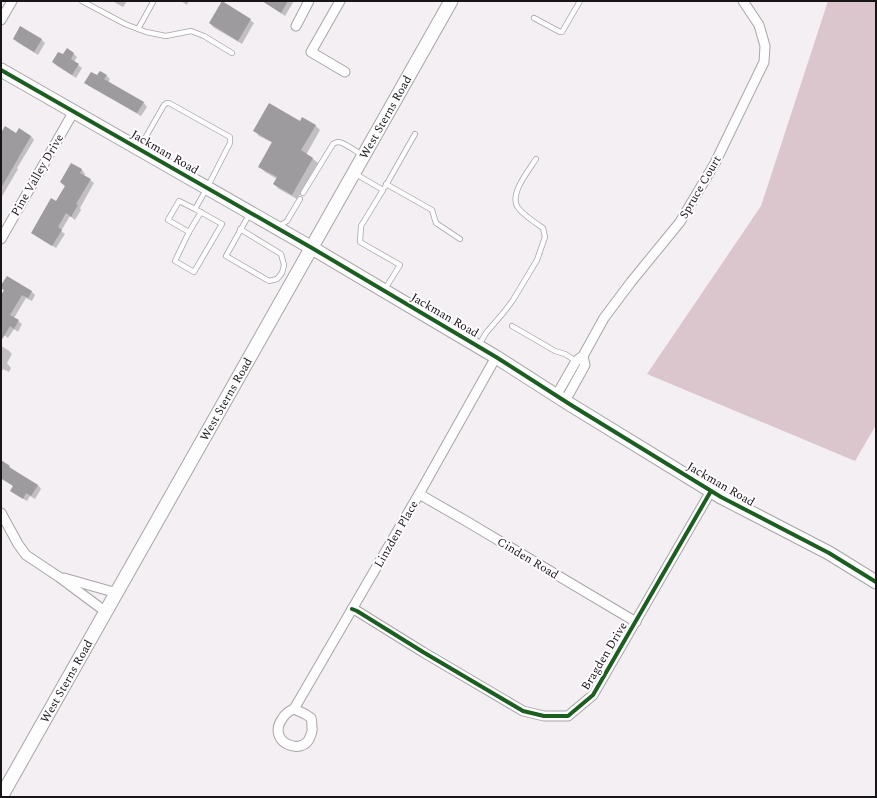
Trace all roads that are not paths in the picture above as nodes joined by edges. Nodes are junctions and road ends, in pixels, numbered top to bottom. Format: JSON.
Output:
{"nodes":[{"id":1,"x":12,"y":1,"type":"edge"},
{"id":2,"x":82,"y":1,"type":"edge"},
{"id":3,"x":309,"y":1,"type":"edge"},
{"id":4,"x":340,"y":1,"type":"edge"},
{"id":5,"x":451,"y":1,"type":"edge"},
{"id":6,"x":580,"y":1,"type":"edge"},
{"id":7,"x":743,"y":1,"type":"edge"},
{"id":8,"x":153,"y":2,"type":"dead end"},
{"id":9,"x":534,"y":18,"type":"dead end"},
{"id":10,"x":1,"y":20,"type":"edge"},
{"id":11,"x":296,"y":26,"type":"dead end"},
{"id":12,"x":138,"y":29,"type":"junction"},
{"id":13,"x":232,"y":53,"type":"dead end"},
{"id":14,"x":1,"y":70,"type":"edge"},
{"id":15,"x":345,"y":72,"type":"dead end"},
{"id":16,"x":74,"y":111,"type":"junction"},
{"id":17,"x":415,"y":134,"type":"dead end"},
{"id":18,"x":139,"y":149,"type":"junction"},
{"id":19,"x":364,"y":156,"type":"junction"},
{"id":20,"x":536,"y":159,"type":"dead end"},
{"id":21,"x":354,"y":173,"type":"junction"},
{"id":22,"x":386,"y":184,"type":"junction"},
{"id":23,"x":207,"y":188,"type":"junction"},
{"id":24,"x":383,"y":190,"type":"junction"},
{"id":25,"x":303,"y":193,"type":"dead end"},
{"id":26,"x":300,"y":199,"type":"dead end"},
{"id":27,"x":195,"y":209,"type":"junction"},
{"id":28,"x":201,"y":212,"type":"junction"},
{"id":29,"x":250,"y":213,"type":"junction"},
{"id":30,"x":277,"y":228,"type":"junction"},
{"id":31,"x":240,"y":229,"type":"junction"},
{"id":32,"x":189,"y":232,"type":"junction"},
{"id":33,"x":1,"y":239,"type":"edge"},
{"id":34,"x":460,"y":239,"type":"dead end"},
{"id":35,"x":312,"y":248,"type":"junction"},
{"id":36,"x":384,"y":291,"type":"junction"},
{"id":37,"x":512,"y":326,"type":"dead end"},
{"id":38,"x":478,"y":346,"type":"junction"},
{"id":39,"x":496,"y":357,"type":"junction"},
{"id":40,"x":579,"y":358,"type":"junction"},
{"id":41,"x":560,"y":398,"type":"junction"},
{"id":42,"x":711,"y":491,"type":"junction"},
{"id":43,"x":419,"y":494,"type":"junction"},
{"id":44,"x":1,"y":513,"type":"edge"},
{"id":45,"x":58,"y":577,"type":"junction"},
{"id":46,"x":876,"y":582,"type":"edge"},
{"id":47,"x":117,"y":593,"type":"junction"},
{"id":48,"x":352,"y":609,"type":"junction"},
{"id":49,"x":106,"y":612,"type":"junction"},
{"id":50,"x":636,"y":622,"type":"junction"},
{"id":51,"x":294,"y":710,"type":"dead end"},
{"id":52,"x":1,"y":797,"type":"edge"}],
"edges":[{"from":1,"to":10,"type":"street"},
{"from":2,"to":12,"type":"lane"},
{"from":3,"to":11,"type":"street"},
{"from":4,"to":15,"type":"street"},
{"from":5,"to":19,"type":"street","name":"West Sterns Road"},
{"from":6,"to":9,"type":"lane"},
{"from":7,"to":40,"type":"street","name":"Spruce Court"},
{"from":8,"to":12,"type":"lane"},
{"from":12,"to":13,"type":"lane"},
{"from":14,"to":16,"type":"street","name":"Jackman Road"},
{"from":16,"to":18,"type":"street","name":"Jackman Road"},
{"from":16,"to":33,"type":"street","name":"Pine Valley Drive"},
{"from":17,"to":22,"type":"lane"},
{"from":18,"to":23,"type":"street","name":"Jackman Road"},
{"from":18,"to":23,"type":"lane"},
{"from":19,"to":21,"type":"street","name":"West Sterns Road"},
{"from":19,"to":25,"type":"lane"},
{"from":20,"to":38,"type":"lane"},
{"from":21,"to":24,"type":"lane"},
{"from":21,"to":35,"type":"street","name":"West Sterns Road"},
{"from":22,"to":24,"type":"lane"},
{"from":22,"to":34,"type":"lane"},
{"from":23,"to":27,"type":"lane"},
{"from":23,"to":29,"type":"street","name":"Jackman Road"},
{"from":24,"to":36,"type":"lane"},
{"from":26,"to":30,"type":"lane"},
{"from":27,"to":28,"type":"lane"},
{"from":27,"to":32,"type":"lane"},
{"from":28,"to":32,"type":"lane"},
{"from":28,"to":32,"type":"lane"},
{"from":29,"to":30,"type":"street","name":"Jackman Road"},
{"from":29,"to":31,"type":"lane"},
{"from":30,"to":35,"type":"street","name":"Jackman Road"},
{"from":31,"to":31,"type":"lane"},
{"from":35,"to":36,"type":"street","name":"Jackman Road"},
{"from":35,"to":47,"type":"street","name":"West Sterns Road"},
{"from":36,"to":38,"type":"street","name":"Jackman Road"},
{"from":37,"to":40,"type":"lane"},
{"from":38,"to":39,"type":"street","name":"Jackman Road"},
{"from":39,"to":41,"type":"street","name":"Jackman Road"},
{"from":39,"to":43,"type":"street","name":"Linzden Place"},
{"from":40,"to":41,"type":"street","name":"Spruce Court"},
{"from":41,"to":42,"type":"street","name":"Jackman Road"},
{"from":42,"to":46,"type":"street","name":"Jackman Road"},
{"from":42,"to":50,"type":"street","name":"Bragden Drive"},
{"from":43,"to":48,"type":"street","name":"Linzden Place"},
{"from":43,"to":50,"type":"street","name":"Cinden Road"},
{"from":44,"to":45,"type":"street"},
{"from":45,"to":47,"type":"street"},
{"from":45,"to":49,"type":"street"},
{"from":47,"to":49,"type":"street","name":"West Sterns Road"},
{"from":48,"to":50,"type":"street","name":"Bragden Drive"},
{"from":48,"to":51,"type":"street","name":"Linzden Place"},
{"from":49,"to":52,"type":"street","name":"West Sterns Road"}]}
